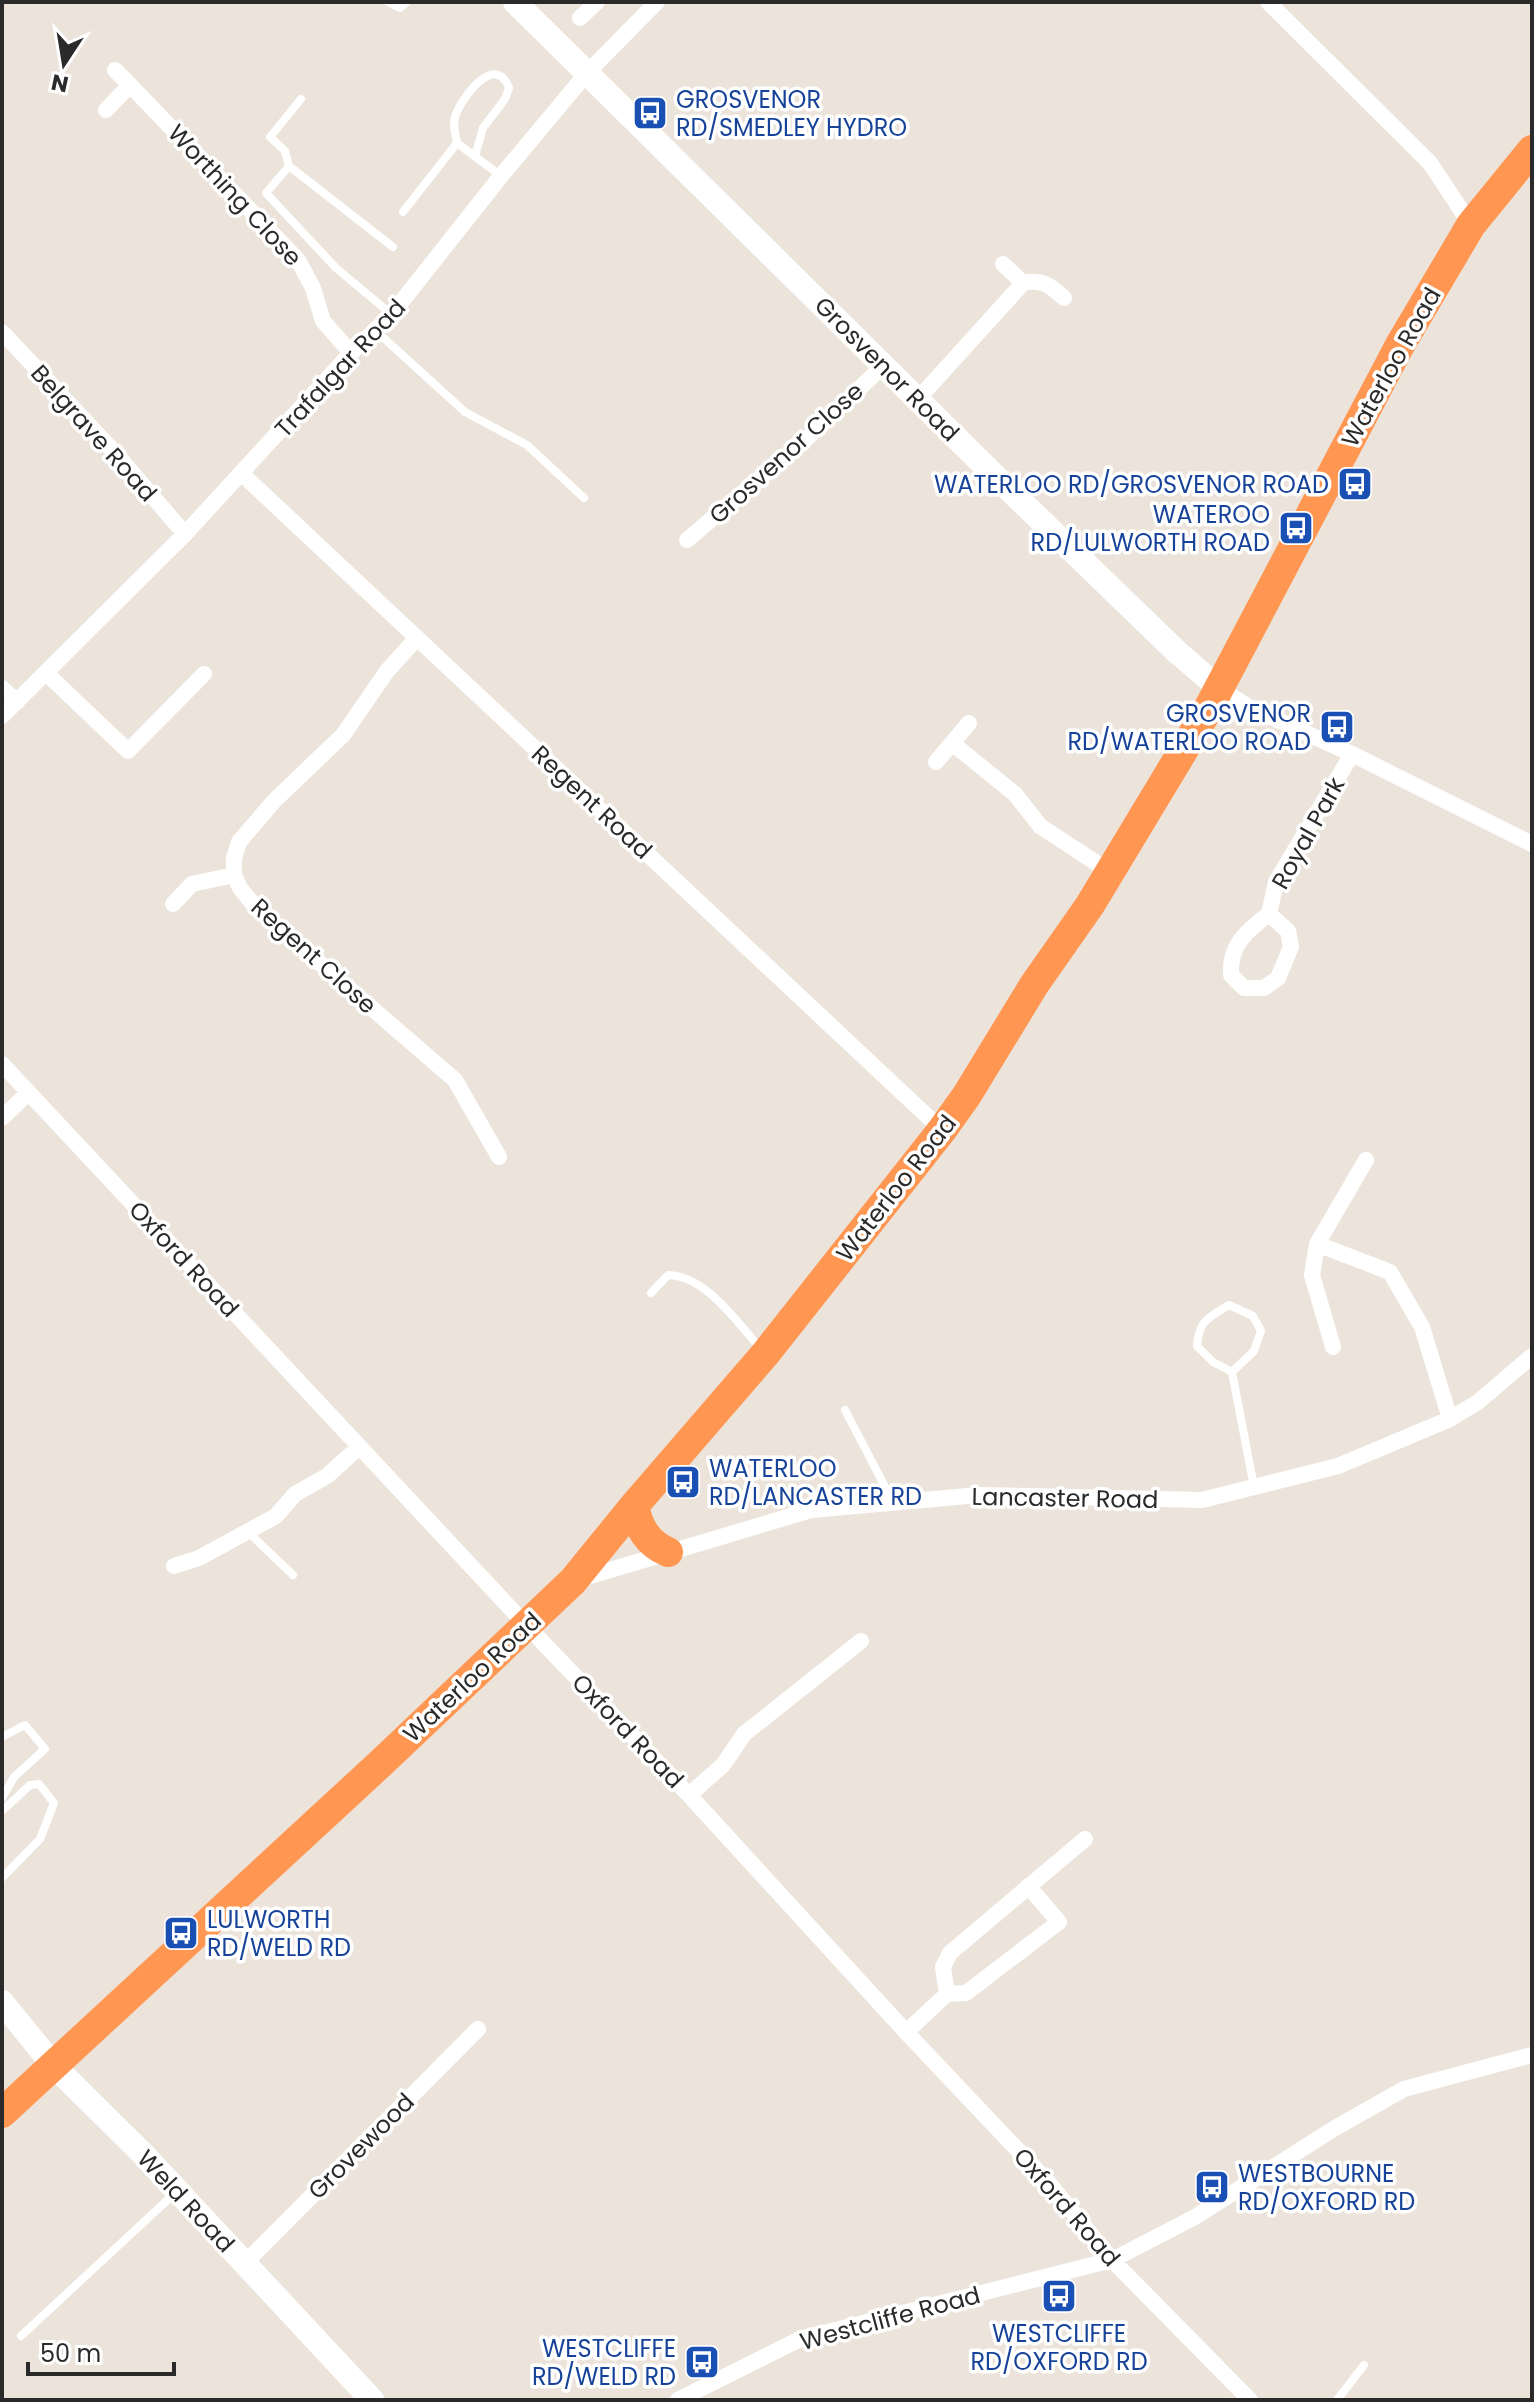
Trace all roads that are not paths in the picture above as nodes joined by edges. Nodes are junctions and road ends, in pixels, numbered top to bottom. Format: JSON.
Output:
{"nodes":[{"id":1,"x":388,"y":2,"type":"edge"},
{"id":2,"x":407,"y":2,"type":"edge"},
{"id":3,"x":515,"y":2,"type":"edge"},
{"id":4,"x":597,"y":2,"type":"edge"},
{"id":5,"x":657,"y":2,"type":"edge"},
{"id":6,"x":1268,"y":2,"type":"edge"},
{"id":7,"x":580,"y":18,"type":"dead end"},
{"id":8,"x":115,"y":70,"type":"dead end"},
{"id":9,"x":587,"y":73,"type":"junction"},
{"id":10,"x":130,"y":85,"type":"junction"},
{"id":11,"x":301,"y":99,"type":"dead end"},
{"id":12,"x":106,"y":110,"type":"dead end"},
{"id":13,"x":457,"y":143,"type":"junction"},
{"id":14,"x":1532,"y":150,"type":"edge"},
{"id":15,"x":475,"y":156,"type":"junction"},
{"id":16,"x":289,"y":166,"type":"junction"},
{"id":17,"x":501,"y":176,"type":"junction"},
{"id":18,"x":403,"y":212,"type":"dead end"},
{"id":19,"x":1471,"y":225,"type":"junction"},
{"id":20,"x":393,"y":247,"type":"dead end"},
{"id":21,"x":1003,"y":264,"type":"dead end"},
{"id":22,"x":1023,"y":283,"type":"junction"},
{"id":23,"x":1064,"y":298,"type":"dead end"},
{"id":24,"x":391,"y":315,"type":"junction"},
{"id":25,"x":375,"y":330,"type":"junction"},
{"id":26,"x":2,"y":332,"type":"edge"},
{"id":27,"x":351,"y":353,"type":"junction"},
{"id":28,"x":884,"y":365,"type":"junction"},
{"id":29,"x":918,"y":399,"type":"junction"},
{"id":30,"x":242,"y":474,"type":"junction"},
{"id":31,"x":584,"y":498,"type":"dead end"},
{"id":32,"x":185,"y":534,"type":"junction"},
{"id":33,"x":687,"y":540,"type":"dead end"},
{"id":34,"x":417,"y":638,"type":"junction"},
{"id":35,"x":46,"y":673,"type":"junction"},
{"id":36,"x":204,"y":674,"type":"dead end"},
{"id":37,"x":2,"y":688,"type":"edge"},
{"id":38,"x":1219,"y":688,"type":"junction"},
{"id":39,"x":17,"y":702,"type":"junction"},
{"id":40,"x":2,"y":716,"type":"edge"},
{"id":41,"x":969,"y":723,"type":"dead end"},
{"id":42,"x":952,"y":743,"type":"junction"},
{"id":43,"x":1352,"y":754,"type":"junction"},
{"id":44,"x":936,"y":762,"type":"dead end"},
{"id":45,"x":1532,"y":844,"type":"edge"},
{"id":46,"x":1110,"y":872,"type":"junction"},
{"id":47,"x":234,"y":875,"type":"junction"},
{"id":48,"x":173,"y":904,"type":"dead end"},
{"id":49,"x":1269,"y":914,"type":"junction"},
{"id":50,"x":2,"y":1064,"type":"edge"},
{"id":51,"x":28,"y":1093,"type":"junction"},
{"id":52,"x":2,"y":1118,"type":"edge"},
{"id":53,"x":942,"y":1130,"type":"junction"},
{"id":54,"x":499,"y":1157,"type":"dead end"},
{"id":55,"x":1366,"y":1160,"type":"dead end"},
{"id":56,"x":1317,"y":1244,"type":"junction"},
{"id":57,"x":651,"y":1293,"type":"dead end"},
{"id":58,"x":1333,"y":1347,"type":"dead end"},
{"id":59,"x":766,"y":1353,"type":"junction"},
{"id":60,"x":1532,"y":1356,"type":"edge"},
{"id":61,"x":1232,"y":1372,"type":"junction"},
{"id":62,"x":845,"y":1410,"type":"dead end"},
{"id":63,"x":1450,"y":1419,"type":"junction"},
{"id":64,"x":359,"y":1447,"type":"junction"},
{"id":65,"x":1254,"y":1487,"type":"junction"},
{"id":66,"x":893,"y":1502,"type":"junction"},
{"id":67,"x":634,"y":1506,"type":"junction"},
{"id":68,"x":248,"y":1531,"type":"junction"},
{"id":69,"x":668,"y":1552,"type":"junction"},
{"id":70,"x":174,"y":1566,"type":"dead end"},
{"id":71,"x":293,"y":1575,"type":"dead end"},
{"id":72,"x":573,"y":1581,"type":"junction"},
{"id":73,"x":527,"y":1626,"type":"junction"},
{"id":74,"x":861,"y":1641,"type":"dead end"},
{"id":75,"x":2,"y":1737,"type":"edge"},
{"id":76,"x":689,"y":1795,"type":"junction"},
{"id":77,"x":2,"y":1798,"type":"edge"},
{"id":78,"x":2,"y":1811,"type":"edge"},
{"id":79,"x":1085,"y":1839,"type":"dead end"},
{"id":80,"x":2,"y":1878,"type":"edge"},
{"id":81,"x":1028,"y":1886,"type":"junction"},
{"id":82,"x":947,"y":1994,"type":"junction"},
{"id":83,"x":2,"y":2002,"type":"edge"},
{"id":84,"x":478,"y":2029,"type":"dead end"},
{"id":85,"x":906,"y":2032,"type":"junction"},
{"id":86,"x":1532,"y":2055,"type":"edge"},
{"id":87,"x":54,"y":2066,"type":"junction"},
{"id":88,"x":2,"y":2113,"type":"edge"},
{"id":89,"x":177,"y":2191,"type":"junction"},
{"id":90,"x":1112,"y":2260,"type":"junction"},
{"id":91,"x":244,"y":2264,"type":"junction"},
{"id":92,"x":21,"y":2336,"type":"dead end"},
{"id":93,"x":1364,"y":2365,"type":"dead end"},
{"id":94,"x":372,"y":2400,"type":"edge"},
{"id":95,"x":678,"y":2400,"type":"edge"},
{"id":96,"x":1250,"y":2400,"type":"edge"},
{"id":97,"x":1337,"y":2400,"type":"edge"}],
"edges":[{"from":1,"to":2,"type":"lane"},
{"from":3,"to":9,"type":"street","name":"Grosvenor Road"},
{"from":4,"to":7,"type":"street"},
{"from":5,"to":9,"type":"street","name":"Trafalgar Road"},
{"from":6,"to":19,"type":"street"},
{"from":8,"to":10,"type":"street","name":"Worthing Close"},
{"from":9,"to":17,"type":"street","name":"Trafalgar Road"},
{"from":9,"to":28,"type":"street","name":"Grosvenor Road"},
{"from":10,"to":12,"type":"street"},
{"from":10,"to":27,"type":"street","name":"Worthing Close"},
{"from":11,"to":16,"type":"lane"},
{"from":13,"to":15,"type":"lane"},
{"from":13,"to":15,"type":"lane"},
{"from":13,"to":18,"type":"lane"},
{"from":14,"to":19,"type":"highway","name":"Waterloo Road"},
{"from":15,"to":17,"type":"lane"},
{"from":16,"to":20,"type":"lane"},
{"from":16,"to":24,"type":"lane"},
{"from":17,"to":24,"type":"street","name":"Trafalgar Road"},
{"from":19,"to":38,"type":"highway","name":"Waterloo Road"},
{"from":21,"to":22,"type":"street"},
{"from":22,"to":23,"type":"street"},
{"from":22,"to":29,"type":"street"},
{"from":24,"to":25,"type":"street","name":"Trafalgar Road"},
{"from":25,"to":27,"type":"street","name":"Trafalgar Road"},
{"from":25,"to":31,"type":"lane"},
{"from":26,"to":32,"type":"street","name":"Belgrave Road"},
{"from":27,"to":30,"type":"street","name":"Trafalgar Road"},
{"from":28,"to":29,"type":"street","name":"Grosvenor Road"},
{"from":28,"to":33,"type":"street","name":"Grosvenor Close"},
{"from":29,"to":38,"type":"street","name":"Grosvenor Road"},
{"from":30,"to":32,"type":"street","name":"Trafalgar Road"},
{"from":30,"to":34,"type":"street","name":"Regent Road"},
{"from":32,"to":35,"type":"street","name":"Trafalgar Road"},
{"from":34,"to":47,"type":"street","name":"Regent Close"},
{"from":34,"to":53,"type":"street","name":"Regent Road"},
{"from":35,"to":36,"type":"street"},
{"from":35,"to":39,"type":"street","name":"Trafalgar Road"},
{"from":37,"to":39,"type":"street"},
{"from":38,"to":43,"type":"street","name":"Grosvenor Road"},
{"from":38,"to":46,"type":"highway","name":"Waterloo Road"},
{"from":39,"to":40,"type":"street","name":"Trafalgar Road"},
{"from":41,"to":42,"type":"street"},
{"from":42,"to":44,"type":"street"},
{"from":42,"to":46,"type":"street"},
{"from":43,"to":45,"type":"street","name":"Grosvenor Road"},
{"from":43,"to":49,"type":"street","name":"Royal Park"},
{"from":46,"to":53,"type":"highway","name":"Waterloo Road"},
{"from":47,"to":48,"type":"street"},
{"from":47,"to":54,"type":"street","name":"Regent Close"},
{"from":49,"to":49,"type":"street","name":"Royal Park"},
{"from":50,"to":51,"type":"street","name":"Oxford Road"},
{"from":51,"to":52,"type":"street"},
{"from":51,"to":64,"type":"street","name":"Oxford Road"},
{"from":53,"to":59,"type":"highway","name":"Waterloo Road"},
{"from":55,"to":56,"type":"street"},
{"from":56,"to":58,"type":"street"},
{"from":56,"to":63,"type":"street"},
{"from":57,"to":59,"type":"lane"},
{"from":59,"to":67,"type":"highway","name":"Waterloo Road"},
{"from":60,"to":63,"type":"street","name":"Lancaster Road"},
{"from":61,"to":61,"type":"lane"},
{"from":61,"to":65,"type":"lane"},
{"from":62,"to":66,"type":"lane"},
{"from":63,"to":65,"type":"street","name":"Lancaster Road"},
{"from":64,"to":68,"type":"street"},
{"from":64,"to":73,"type":"street","name":"Oxford Road"},
{"from":65,"to":66,"type":"street","name":"Lancaster Road"},
{"from":66,"to":69,"type":"street","name":"Lancaster Road"},
{"from":67,"to":69,"type":"highway"},
{"from":67,"to":72,"type":"highway","name":"Waterloo Road"},
{"from":68,"to":70,"type":"street"},
{"from":68,"to":71,"type":"lane"},
{"from":69,"to":72,"type":"street","name":"Lancaster Road"},
{"from":72,"to":73,"type":"highway","name":"Waterloo Road"},
{"from":73,"to":76,"type":"street","name":"Oxford Road"},
{"from":73,"to":87,"type":"highway","name":"Waterloo Road"},
{"from":74,"to":76,"type":"street"},
{"from":75,"to":77,"type":"lane"},
{"from":76,"to":85,"type":"street","name":"Oxford Road"},
{"from":78,"to":80,"type":"lane"},
{"from":79,"to":81,"type":"street"},
{"from":81,"to":82,"type":"street"},
{"from":81,"to":82,"type":"street"},
{"from":82,"to":85,"type":"street"},
{"from":83,"to":87,"type":"street","name":"Weld Road"},
{"from":84,"to":91,"type":"street","name":"Grovewood"},
{"from":85,"to":90,"type":"street","name":"Oxford Road"},
{"from":86,"to":90,"type":"street","name":"Westcliffe Road"},
{"from":87,"to":88,"type":"highway","name":"Waterloo Road"},
{"from":87,"to":89,"type":"street","name":"Weld Road"},
{"from":89,"to":91,"type":"street","name":"Weld Road"},
{"from":89,"to":92,"type":"lane"},
{"from":90,"to":95,"type":"street","name":"Westcliffe Road"},
{"from":90,"to":96,"type":"street","name":"Oxford Road"},
{"from":91,"to":94,"type":"street","name":"Weld Road"},
{"from":93,"to":97,"type":"lane"}]}
